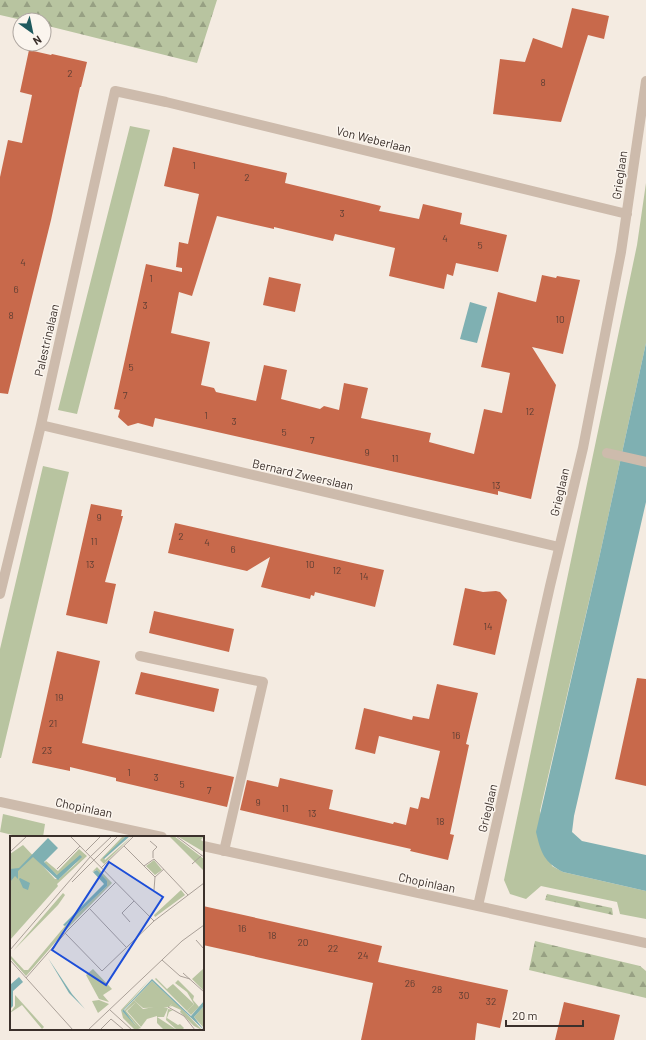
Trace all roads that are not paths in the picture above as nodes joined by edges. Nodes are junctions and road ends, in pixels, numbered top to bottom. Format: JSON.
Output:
{"nodes":[{"id":1,"x":646,"y":81,"type":"edge"},
{"id":2,"x":115,"y":91,"type":"joint"},
{"id":3,"x":627,"y":214,"type":"junction"},
{"id":4,"x":41,"y":425,"type":"junction"},
{"id":5,"x":607,"y":453,"type":"dead end"},
{"id":6,"x":646,"y":462,"type":"edge"},
{"id":7,"x":559,"y":547,"type":"junction"},
{"id":8,"x":0,"y":594,"type":"edge"},
{"id":9,"x":140,"y":656,"type":"dead end"},
{"id":10,"x":0,"y":802,"type":"edge"},
{"id":11,"x":157,"y":836,"type":"edge"},
{"id":12,"x":204,"y":846,"type":"edge"},
{"id":13,"x":224,"y":850,"type":"junction"},
{"id":14,"x":478,"y":906,"type":"junction"},
{"id":15,"x":646,"y":943,"type":"edge"}],
"edges":[{"from":1,"to":3,"type":"street","name":"Grieglaan"},
{"from":2,"to":3,"type":"street","name":"Von Weberlaan"},
{"from":2,"to":4,"type":"street","name":"Palestrinalaan"},
{"from":3,"to":7,"type":"street","name":"Grieglaan"},
{"from":4,"to":7,"type":"street","name":"Bernard Zweerslaan"},
{"from":4,"to":8,"type":"street","name":"Palestrinalaan"},
{"from":5,"to":6,"type":"street"},
{"from":7,"to":14,"type":"street","name":"Grieglaan"},
{"from":9,"to":13,"type":"street"},
{"from":10,"to":11,"type":"street","name":"Chopinlaan"},
{"from":12,"to":13,"type":"street","name":"Chopinlaan"},
{"from":13,"to":14,"type":"street","name":"Chopinlaan"},
{"from":14,"to":15,"type":"street","name":"Chopinlaan"}]}
